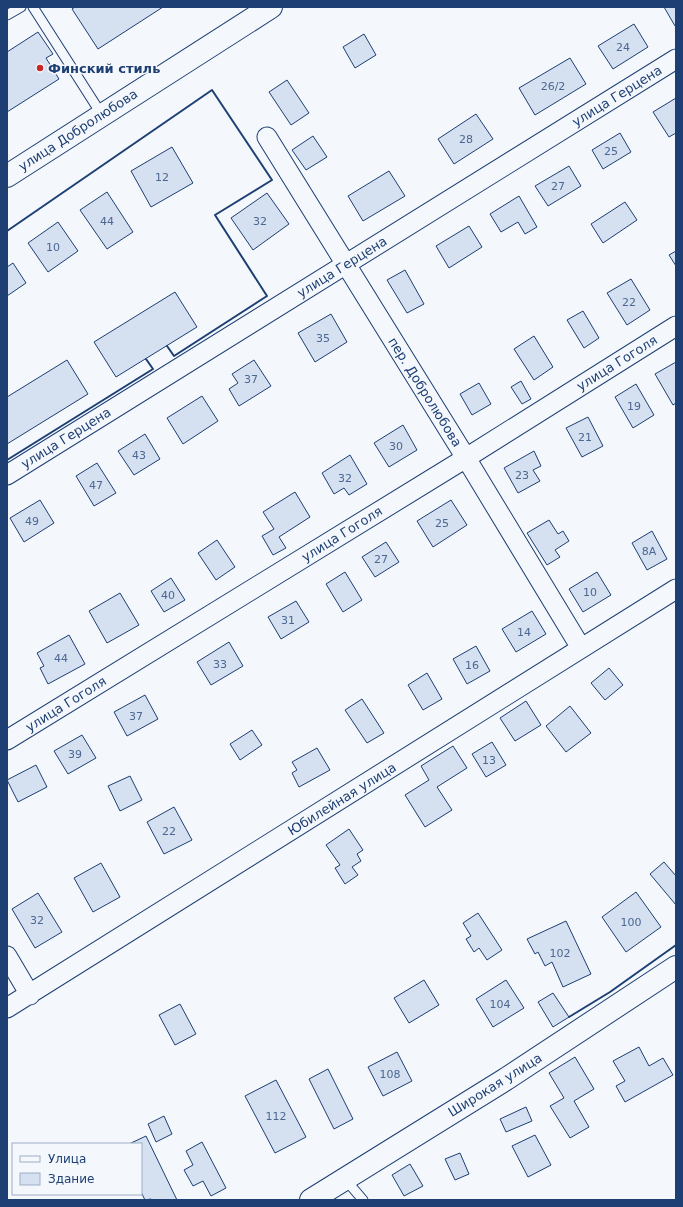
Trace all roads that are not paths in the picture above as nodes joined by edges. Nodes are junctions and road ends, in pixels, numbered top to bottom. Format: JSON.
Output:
{"nodes":[{"id":1,"x":21,"y":7,"type":"edge"},
{"id":2,"x":33,"y":7,"type":"edge"},
{"id":3,"x":271,"y":7,"type":"edge"},
{"id":4,"x":7,"y":15,"type":"edge"},
{"id":5,"x":676,"y":59,"type":"edge"},
{"id":6,"x":102,"y":115,"type":"junction"},
{"id":7,"x":267,"y":137,"type":"dead end"},
{"id":8,"x":7,"y":176,"type":"edge"},
{"id":9,"x":347,"y":264,"type":"junction"},
{"id":10,"x":676,"y":326,"type":"edge"},
{"id":11,"x":466,"y":458,"type":"junction"},
{"id":12,"x":7,"y":475,"type":"edge"},
{"id":13,"x":676,"y":589,"type":"edge"},
{"id":14,"x":581,"y":648,"type":"junction"},
{"id":15,"x":7,"y":740,"type":"edge"},
{"id":16,"x":7,"y":956,"type":"edge"},
{"id":17,"x":676,"y":967,"type":"edge"},
{"id":18,"x":30,"y":995,"type":"junction"},
{"id":19,"x":7,"y":1008,"type":"edge"},
{"id":20,"x":345,"y":1179,"type":"junction"},
{"id":21,"x":311,"y":1200,"type":"edge"},
{"id":22,"x":363,"y":1200,"type":"edge"}],
"edges":[{"from":1,"to":4,"type":"lane"},
{"from":2,"to":6,"type":"lane"},
{"from":3,"to":6,"type":"street","name":"улица Добролюбова"},
{"from":5,"to":9,"type":"street","name":"улица Герцена"},
{"from":6,"to":8,"type":"street","name":"улица Добролюбова"},
{"from":7,"to":9,"type":"street","name":"пер. Добролюбова"},
{"from":9,"to":11,"type":"street","name":"пер. Добролюбова"},
{"from":9,"to":12,"type":"street","name":"улица Герцена"},
{"from":10,"to":11,"type":"street","name":"улица Гоголя"},
{"from":11,"to":14,"type":"street","name":"пер. Добролюбова"},
{"from":11,"to":15,"type":"street","name":"улица Гоголя"},
{"from":13,"to":14,"type":"street","name":"Юбилейная улица"},
{"from":14,"to":18,"type":"street","name":"Юбилейная улица"},
{"from":16,"to":18,"type":"street"},
{"from":17,"to":20,"type":"street","name":"Широкая улица"},
{"from":18,"to":19,"type":"street","name":"Юбилейная улица"},
{"from":20,"to":21,"type":"street","name":"Широкая улица"},
{"from":20,"to":22,"type":"lane"}]}
